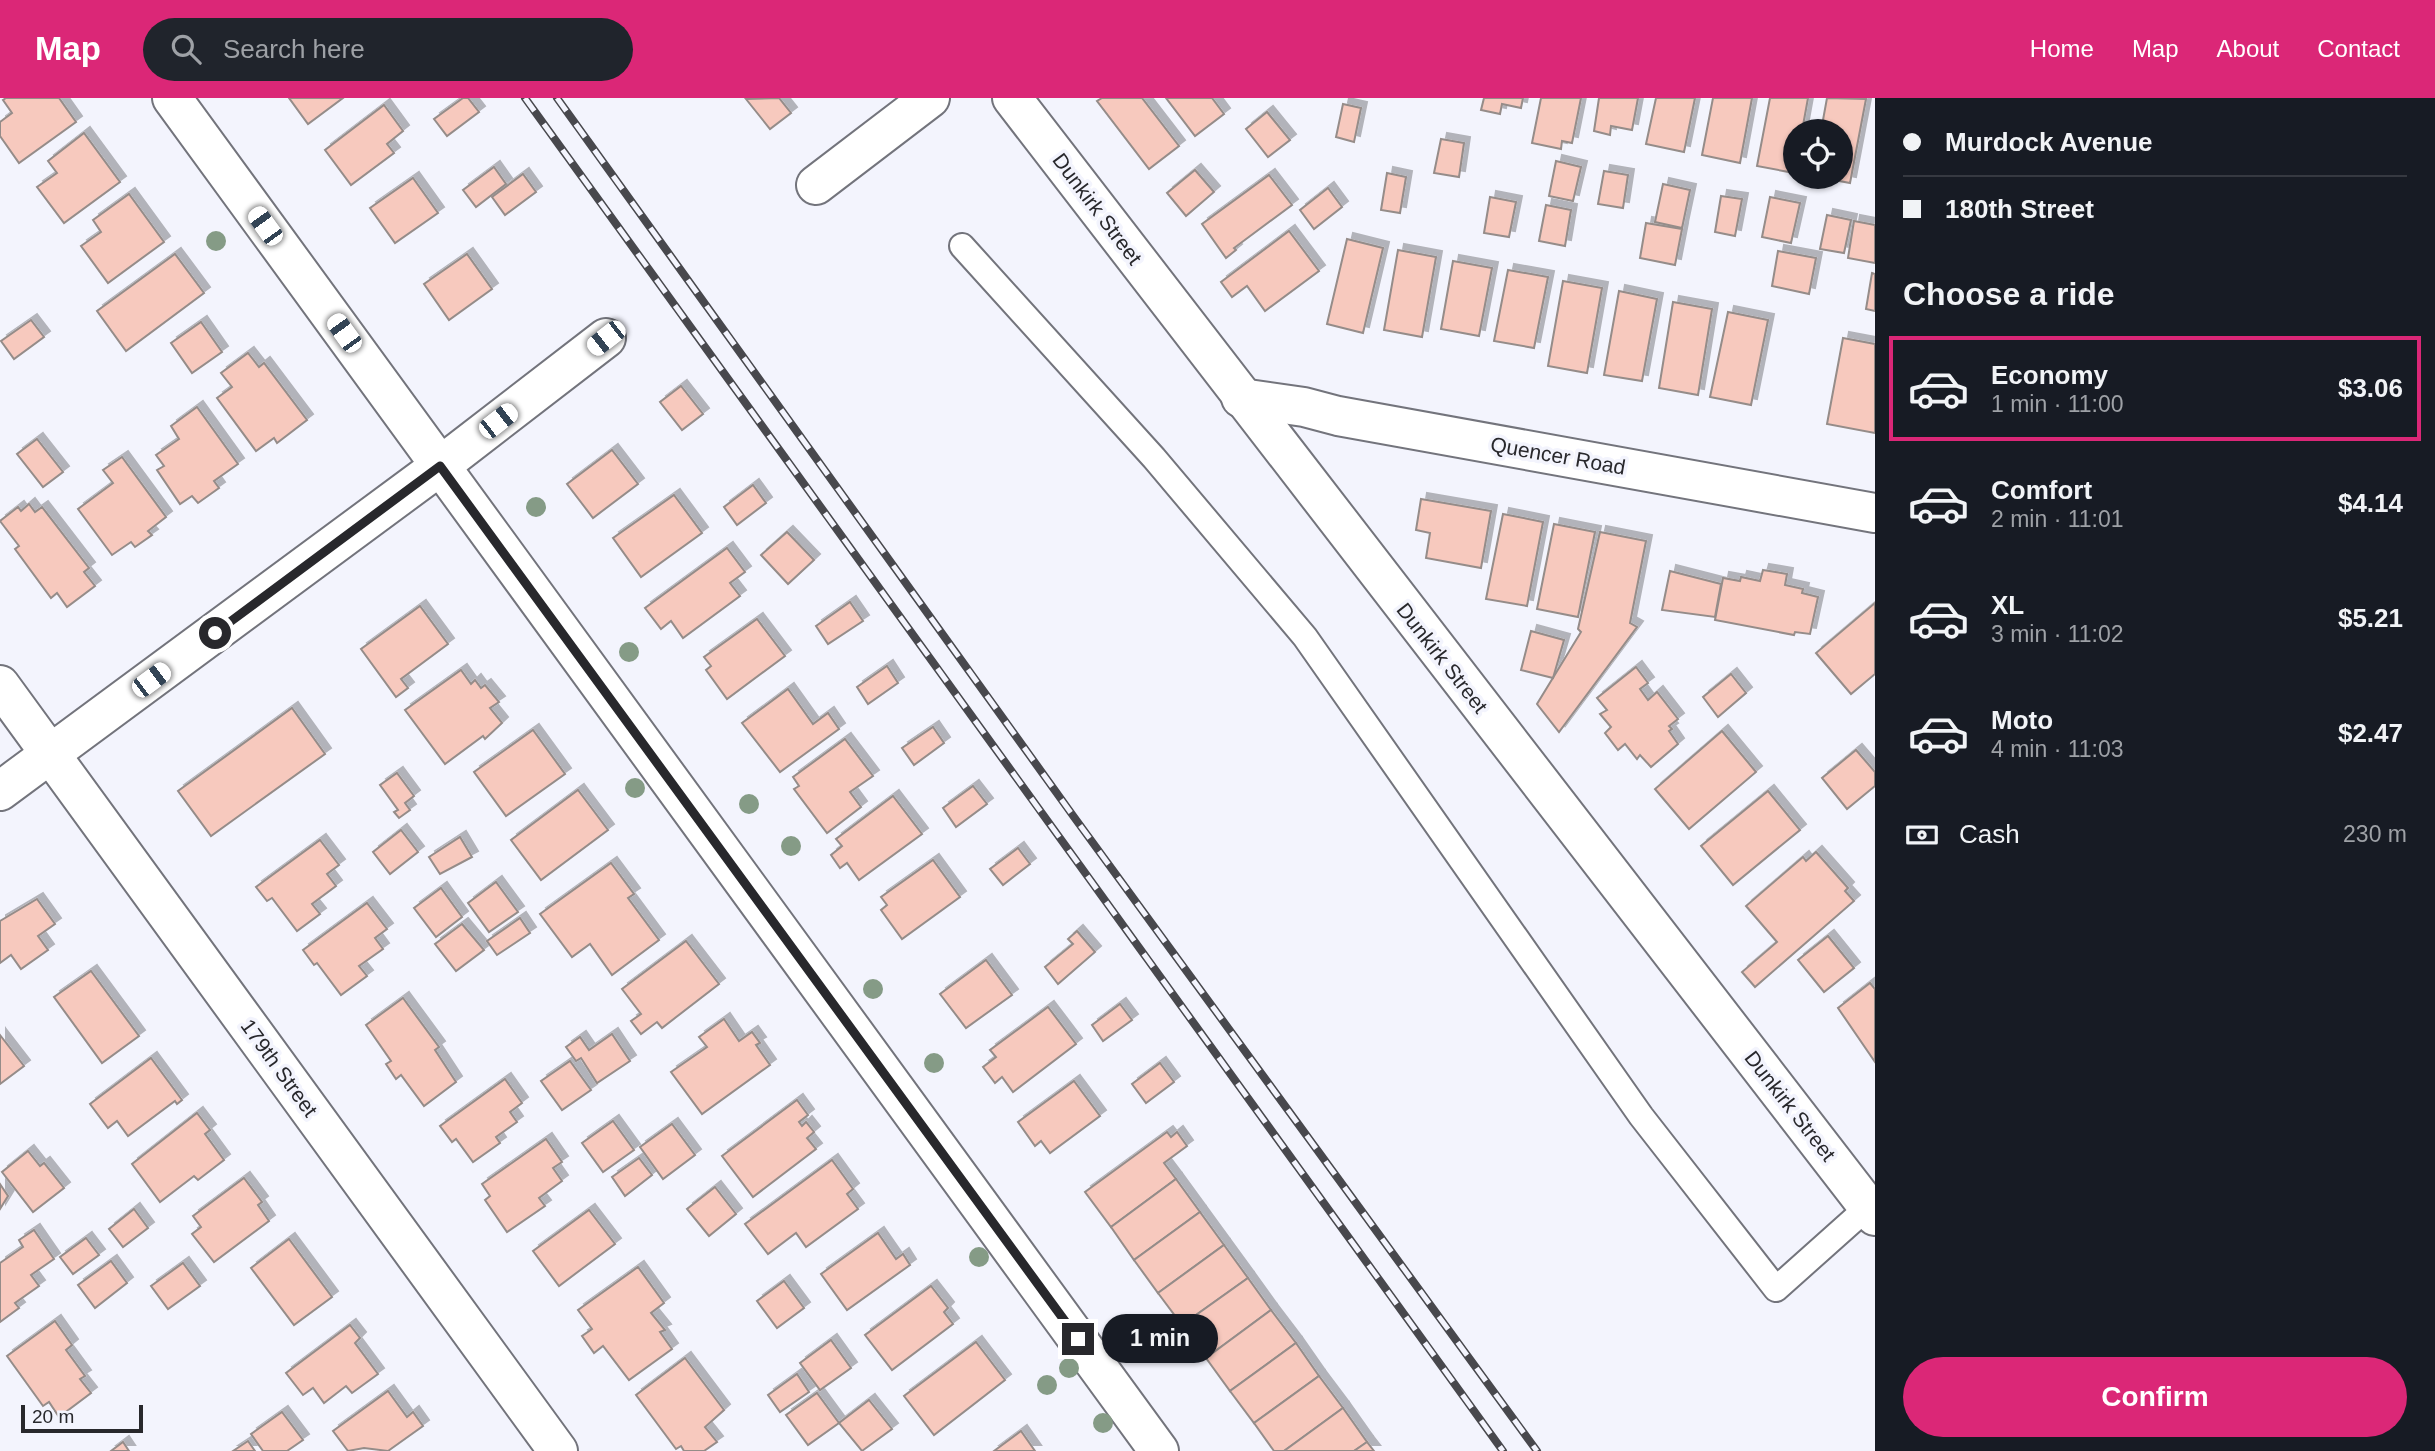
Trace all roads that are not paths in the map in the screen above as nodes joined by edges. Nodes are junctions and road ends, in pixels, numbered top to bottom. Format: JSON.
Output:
{"nodes":[{"id":1,"x":172,"y":98,"type":"edge"},
{"id":2,"x":930,"y":98,"type":"edge"},
{"id":3,"x":1012,"y":98,"type":"edge"},
{"id":4,"x":816,"y":185,"type":"dead end"},
{"id":5,"x":961,"y":246,"type":"dead end"},
{"id":6,"x":606,"y":338,"type":"dead end"},
{"id":7,"x":1241,"y":398,"type":"junction"},
{"id":8,"x":440,"y":466,"type":"junction"},
{"id":9,"x":1875,"y":513,"type":"edge"},
{"id":10,"x":0,"y":685,"type":"edge"},
{"id":11,"x":50,"y":755,"type":"junction"},
{"id":12,"x":0,"y":791,"type":"edge"},
{"id":13,"x":1873,"y":1208,"type":"edge"},
{"id":14,"x":558,"y":1451,"type":"edge"},
{"id":15,"x":1159,"y":1451,"type":"edge"}],
"edges":[{"from":1,"to":8,"type":"street"},
{"from":2,"to":4,"type":"street"},
{"from":3,"to":7,"type":"street","name":"Dunkirk Street"},
{"from":5,"to":13,"type":"lane"},
{"from":6,"to":8,"type":"street"},
{"from":7,"to":9,"type":"street","name":"Quencer Road"},
{"from":7,"to":13,"type":"street","name":"Dunkirk Street"},
{"from":8,"to":11,"type":"street"},
{"from":8,"to":15,"type":"street"},
{"from":10,"to":11,"type":"street","name":"179th Street"},
{"from":11,"to":12,"type":"street"},
{"from":11,"to":14,"type":"street","name":"179th Street"}]}
